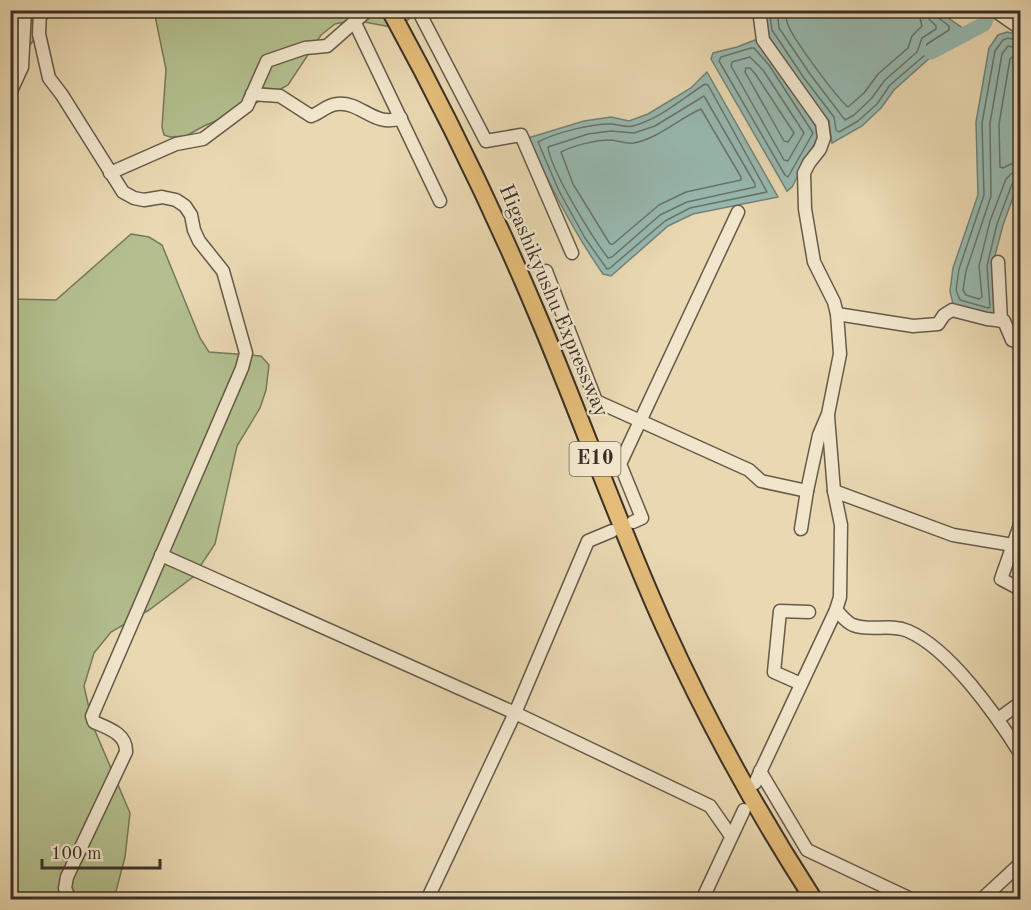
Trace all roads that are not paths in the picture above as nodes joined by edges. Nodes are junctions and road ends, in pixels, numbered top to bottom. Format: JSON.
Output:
{"nodes":[{"id":1,"x":25,"y":10,"type":"edge"},
{"id":2,"x":40,"y":10,"type":"edge"},
{"id":3,"x":368,"y":10,"type":"edge"},
{"id":4,"x":390,"y":10,"type":"edge"},
{"id":5,"x":418,"y":10,"type":"edge"},
{"id":6,"x":759,"y":10,"type":"edge"},
{"id":7,"x":993,"y":10,"type":"edge"},
{"id":8,"x":354,"y":21,"type":"junction"},
{"id":9,"x":1020,"y":28,"type":"edge"},
{"id":10,"x":10,"y":93,"type":"edge"},
{"id":11,"x":252,"y":94,"type":"junction"},
{"id":12,"x":401,"y":118,"type":"junction"},
{"id":13,"x":110,"y":173,"type":"junction"},
{"id":14,"x":441,"y":201,"type":"dead end"},
{"id":15,"x":738,"y":212,"type":"dead end"},
{"id":16,"x":572,"y":253,"type":"dead end"},
{"id":17,"x":998,"y":262,"type":"dead end"},
{"id":18,"x":546,"y":271,"type":"dead end"},
{"id":19,"x":837,"y":314,"type":"junction"},
{"id":20,"x":1001,"y":321,"type":"junction"},
{"id":21,"x":1020,"y":343,"type":"edge"},
{"id":22,"x":828,"y":414,"type":"junction"},
{"id":23,"x":641,"y":422,"type":"junction"},
{"id":24,"x":807,"y":491,"type":"junction"},
{"id":25,"x":834,"y":491,"type":"junction"},
{"id":26,"x":633,"y":522,"type":"dead end"},
{"id":27,"x":1020,"y":525,"type":"edge"},
{"id":28,"x":801,"y":529,"type":"dead end"},
{"id":29,"x":612,"y":531,"type":"dead end"},
{"id":30,"x":1013,"y":545,"type":"junction"},
{"id":31,"x":161,"y":555,"type":"junction"},
{"id":32,"x":1020,"y":589,"type":"edge"},
{"id":33,"x":836,"y":610,"type":"junction"},
{"id":34,"x":809,"y":612,"type":"dead end"},
{"id":35,"x":801,"y":684,"type":"junction"},
{"id":36,"x":1020,"y":703,"type":"edge"},
{"id":37,"x":515,"y":713,"type":"junction"},
{"id":38,"x":998,"y":720,"type":"junction"},
{"id":39,"x":1020,"y":753,"type":"edge"},
{"id":40,"x":744,"y":810,"type":"dead end"},
{"id":41,"x":731,"y":836,"type":"junction"},
{"id":42,"x":1020,"y":864,"type":"edge"},
{"id":43,"x":70,"y":900,"type":"edge"},
{"id":44,"x":427,"y":900,"type":"edge"},
{"id":45,"x":702,"y":900,"type":"edge"},
{"id":46,"x":814,"y":900,"type":"edge"},
{"id":47,"x":913,"y":900,"type":"edge"},
{"id":48,"x":981,"y":900,"type":"edge"}],
"edges":[{"from":1,"to":10,"type":"street"},
{"from":2,"to":13,"type":"street"},
{"from":3,"to":8,"type":"street"},
{"from":4,"to":46,"type":"highway","name":"Higashikyushu Expressway","number":"E10"},
{"from":5,"to":16,"type":"street"},
{"from":6,"to":19,"type":"street"},
{"from":7,"to":9,"type":"street"},
{"from":8,"to":11,"type":"street"},
{"from":8,"to":12,"type":"street"},
{"from":11,"to":12,"type":"street"},
{"from":11,"to":13,"type":"street"},
{"from":12,"to":14,"type":"street"},
{"from":13,"to":31,"type":"street"},
{"from":15,"to":23,"type":"street"},
{"from":17,"to":20,"type":"street"},
{"from":18,"to":23,"type":"street"},
{"from":19,"to":20,"type":"street"},
{"from":19,"to":22,"type":"street"},
{"from":20,"to":21,"type":"street"},
{"from":22,"to":24,"type":"street"},
{"from":22,"to":25,"type":"street"},
{"from":23,"to":24,"type":"street"},
{"from":23,"to":26,"type":"street"},
{"from":24,"to":28,"type":"street"},
{"from":25,"to":30,"type":"street"},
{"from":25,"to":33,"type":"street"},
{"from":27,"to":30,"type":"street"},
{"from":29,"to":37,"type":"street"},
{"from":30,"to":32,"type":"street"},
{"from":31,"to":37,"type":"street"},
{"from":31,"to":43,"type":"street"},
{"from":33,"to":35,"type":"street"},
{"from":33,"to":38,"type":"street"},
{"from":34,"to":35,"type":"street"},
{"from":35,"to":47,"type":"street"},
{"from":36,"to":38,"type":"street"},
{"from":37,"to":41,"type":"street"},
{"from":37,"to":44,"type":"street"},
{"from":38,"to":39,"type":"street"},
{"from":40,"to":41,"type":"street"},
{"from":41,"to":45,"type":"street"},
{"from":42,"to":48,"type":"street"}]}
